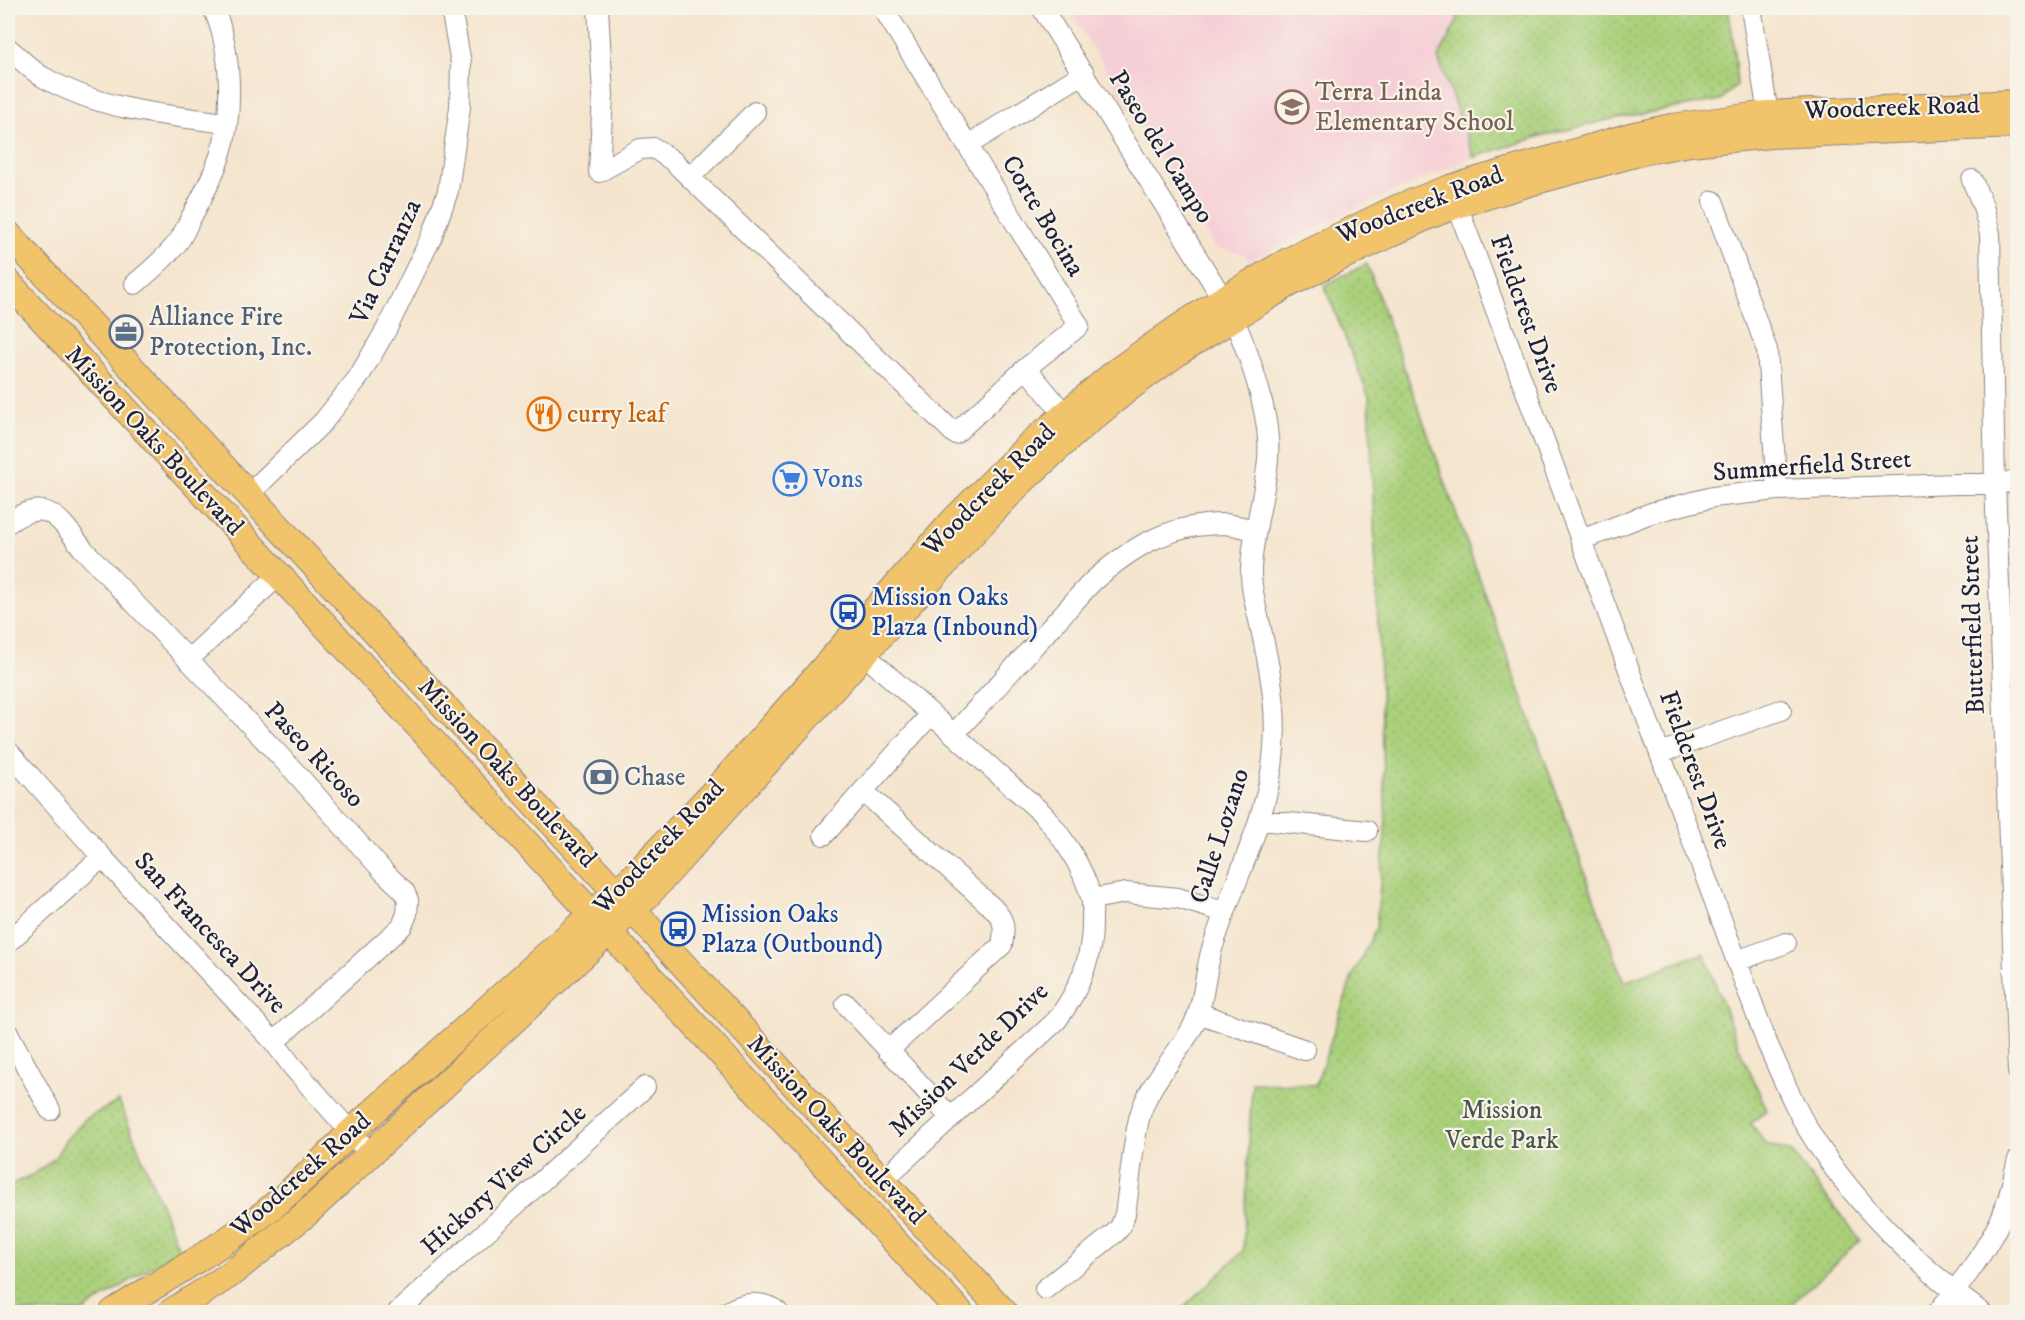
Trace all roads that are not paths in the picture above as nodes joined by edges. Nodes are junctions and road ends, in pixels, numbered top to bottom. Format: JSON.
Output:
{"nodes":[{"id":1,"x":213,"y":8,"type":"edge"},
{"id":2,"x":451,"y":8,"type":"edge"},
{"id":3,"x":598,"y":8,"type":"edge"},
{"id":4,"x":883,"y":8,"type":"edge"},
{"id":5,"x":1042,"y":8,"type":"edge"},
{"id":6,"x":1751,"y":8,"type":"edge"},
{"id":7,"x":8,"y":48,"type":"edge"},
{"id":8,"x":1084,"y":73,"type":"junction"},
{"id":9,"x":2018,"y":103,"type":"edge"},
{"id":10,"x":755,"y":112,"type":"dead end"},
{"id":11,"x":227,"y":123,"type":"junction"},
{"id":12,"x":1769,"y":124,"type":"junction"},
{"id":13,"x":2018,"y":125,"type":"edge"},
{"id":14,"x":968,"y":145,"type":"junction"},
{"id":15,"x":690,"y":177,"type":"junction"},
{"id":16,"x":1972,"y":180,"type":"dead end"},
{"id":17,"x":1454,"y":196,"type":"junction"},
{"id":18,"x":1713,"y":201,"type":"dead end"},
{"id":19,"x":8,"y":234,"type":"edge"},
{"id":20,"x":8,"y":282,"type":"edge"},
{"id":21,"x":135,"y":284,"type":"dead end"},
{"id":22,"x":1228,"y":307,"type":"junction"},
{"id":23,"x":1026,"y":368,"type":"junction"},
{"id":24,"x":1071,"y":423,"type":"junction"},
{"id":25,"x":2018,"y":482,"type":"edge"},
{"id":26,"x":1995,"y":483,"type":"junction"},
{"id":27,"x":1777,"y":490,"type":"junction"},
{"id":28,"x":249,"y":494,"type":"junction"},
{"id":29,"x":8,"y":524,"type":"edge"},
{"id":30,"x":1256,"y":530,"type":"junction"},
{"id":31,"x":1581,"y":540,"type":"junction"},
{"id":32,"x":278,"y":576,"type":"junction"},
{"id":33,"x":856,"y":647,"type":"junction"},
{"id":34,"x":188,"y":660,"type":"junction"},
{"id":35,"x":1781,"y":710,"type":"dead end"},
{"id":36,"x":931,"y":714,"type":"junction"},
{"id":37,"x":954,"y":734,"type":"junction"},
{"id":38,"x":8,"y":751,"type":"edge"},
{"id":39,"x":1660,"y":753,"type":"junction"},
{"id":40,"x":863,"y":791,"type":"junction"},
{"id":41,"x":1260,"y":820,"type":"junction"},
{"id":42,"x":1367,"y":831,"type":"dead end"},
{"id":43,"x":824,"y":835,"type":"dead end"},
{"id":44,"x":102,"y":857,"type":"junction"},
{"id":45,"x":1092,"y":899,"type":"junction"},
{"id":46,"x":625,"y":901,"type":"junction"},
{"id":47,"x":1224,"y":912,"type":"junction"},
{"id":48,"x":600,"y":924,"type":"junction"},
{"id":49,"x":8,"y":942,"type":"edge"},
{"id":50,"x":1786,"y":943,"type":"dead end"},
{"id":51,"x":1737,"y":961,"type":"junction"},
{"id":52,"x":846,"y":1004,"type":"dead end"},
{"id":53,"x":1198,"y":1013,"type":"junction"},
{"id":54,"x":8,"y":1034,"type":"edge"},
{"id":55,"x":274,"y":1042,"type":"junction"},
{"id":56,"x":1305,"y":1050,"type":"dead end"},
{"id":57,"x":888,"y":1051,"type":"junction"},
{"id":58,"x":2018,"y":1071,"type":"edge"},
{"id":59,"x":645,"y":1087,"type":"dead end"},
{"id":60,"x":50,"y":1110,"type":"dead end"},
{"id":61,"x":951,"y":1118,"type":"junction"},
{"id":62,"x":351,"y":1132,"type":"junction"},
{"id":63,"x":370,"y":1154,"type":"junction"},
{"id":64,"x":2018,"y":1160,"type":"edge"},
{"id":65,"x":882,"y":1181,"type":"junction"},
{"id":66,"x":1045,"y":1288,"type":"dead end"},
{"id":67,"x":1954,"y":1293,"type":"junction"},
{"id":68,"x":113,"y":1312,"type":"edge"},
{"id":69,"x":171,"y":1312,"type":"edge"},
{"id":70,"x":398,"y":1312,"type":"edge"},
{"id":71,"x":727,"y":1312,"type":"edge"},
{"id":72,"x":778,"y":1312,"type":"edge"},
{"id":73,"x":960,"y":1312,"type":"edge"},
{"id":74,"x":1004,"y":1312,"type":"edge"},
{"id":75,"x":1938,"y":1312,"type":"edge"},
{"id":76,"x":1981,"y":1312,"type":"edge"}],
"edges":[{"from":1,"to":11,"type":"street"},
{"from":2,"to":28,"type":"street","name":"Via Carranza"},
{"from":3,"to":15,"type":"street"},
{"from":4,"to":14,"type":"street","name":"Corte Bocina"},
{"from":5,"to":8,"type":"street","name":"Paseo del Campo"},
{"from":6,"to":12,"type":"street"},
{"from":7,"to":11,"type":"street"},
{"from":8,"to":14,"type":"street"},
{"from":8,"to":22,"type":"street","name":"Paseo del Campo"},
{"from":9,"to":12,"type":"main road","name":"Woodcreek Road"},
{"from":10,"to":15,"type":"street"},
{"from":11,"to":21,"type":"street"},
{"from":12,"to":13,"type":"main road","name":"Woodcreek Road"},
{"from":12,"to":17,"type":"main road","name":"Woodcreek Road"},
{"from":14,"to":23,"type":"street","name":"Corte Bocina"},
{"from":15,"to":23,"type":"street"},
{"from":16,"to":26,"type":"street","name":"Butterfield Street"},
{"from":17,"to":22,"type":"main road","name":"Woodcreek Road"},
{"from":17,"to":31,"type":"street","name":"Fieldcrest Drive"},
{"from":18,"to":27,"type":"street"},
{"from":19,"to":28,"type":"main road","name":"Mission Oaks Boulevard"},
{"from":20,"to":32,"type":"main road","name":"Mission Oaks Boulevard"},
{"from":22,"to":24,"type":"main road","name":"Woodcreek Road"},
{"from":22,"to":30,"type":"street","name":"Calle Lozano"},
{"from":23,"to":24,"type":"street"},
{"from":24,"to":33,"type":"main road","name":"Woodcreek Road"},
{"from":25,"to":26,"type":"street","name":"Summerfield Street"},
{"from":26,"to":27,"type":"street","name":"Summerfield Street"},
{"from":26,"to":58,"type":"street","name":"Butterfield Street"},
{"from":27,"to":31,"type":"street","name":"Summerfield Street"},
{"from":28,"to":46,"type":"main road","name":"Mission Oaks Boulevard"},
{"from":29,"to":34,"type":"street","name":"Paseo Ricoso"},
{"from":30,"to":37,"type":"street"},
{"from":30,"to":41,"type":"street","name":"Calle Lozano"},
{"from":31,"to":39,"type":"street","name":"Fieldcrest Drive"},
{"from":32,"to":34,"type":"street"},
{"from":32,"to":48,"type":"main road","name":"Mission Oaks Boulevard"},
{"from":33,"to":36,"type":"street","name":"Mission Verde Drive"},
{"from":33,"to":46,"type":"main road","name":"Woodcreek Road"},
{"from":34,"to":55,"type":"street","name":"Paseo Ricoso"},
{"from":35,"to":39,"type":"street"},
{"from":36,"to":37,"type":"street","name":"Mission Verde Drive"},
{"from":36,"to":40,"type":"street"},
{"from":37,"to":45,"type":"street","name":"Mission Verde Drive"},
{"from":38,"to":44,"type":"street","name":"San Francesca Drive"},
{"from":39,"to":51,"type":"street","name":"Fieldcrest Drive"},
{"from":40,"to":43,"type":"street"},
{"from":40,"to":57,"type":"street"},
{"from":41,"to":42,"type":"street"},
{"from":41,"to":47,"type":"street","name":"Calle Lozano"},
{"from":44,"to":49,"type":"street"},
{"from":44,"to":55,"type":"street","name":"San Francesca Drive"},
{"from":45,"to":47,"type":"street"},
{"from":45,"to":61,"type":"street","name":"Mission Verde Drive"},
{"from":46,"to":48,"type":"main road","name":"Woodcreek Road"},
{"from":46,"to":65,"type":"main road","name":"Mission Oaks Boulevard"},
{"from":47,"to":53,"type":"street","name":"Calle Lozano"},
{"from":48,"to":62,"type":"main road","name":"Woodcreek Road"},
{"from":48,"to":63,"type":"main road","name":"Woodcreek Road"},
{"from":48,"to":73,"type":"main road","name":"Mission Oaks Boulevard"},
{"from":50,"to":51,"type":"street"},
{"from":51,"to":67,"type":"street","name":"Fieldcrest Drive"},
{"from":52,"to":57,"type":"street"},
{"from":53,"to":56,"type":"street"},
{"from":53,"to":66,"type":"street","name":"Calle Lozano"},
{"from":54,"to":60,"type":"street"},
{"from":55,"to":62,"type":"street","name":"San Francesca Drive"},
{"from":57,"to":61,"type":"street"},
{"from":59,"to":70,"type":"street","name":"Hickory View Circle"},
{"from":61,"to":65,"type":"street","name":"Mission Verde Drive"},
{"from":62,"to":63,"type":"street","name":"San Francesca Drive"},
{"from":62,"to":68,"type":"main road","name":"Woodcreek Road"},
{"from":63,"to":69,"type":"main road","name":"Woodcreek Road"},
{"from":64,"to":67,"type":"street"},
{"from":65,"to":74,"type":"main road","name":"Mission Oaks Boulevard"},
{"from":67,"to":75,"type":"street"},
{"from":67,"to":76,"type":"street","name":"Fieldcrest Drive"},
{"from":71,"to":72,"type":"street"}]}
